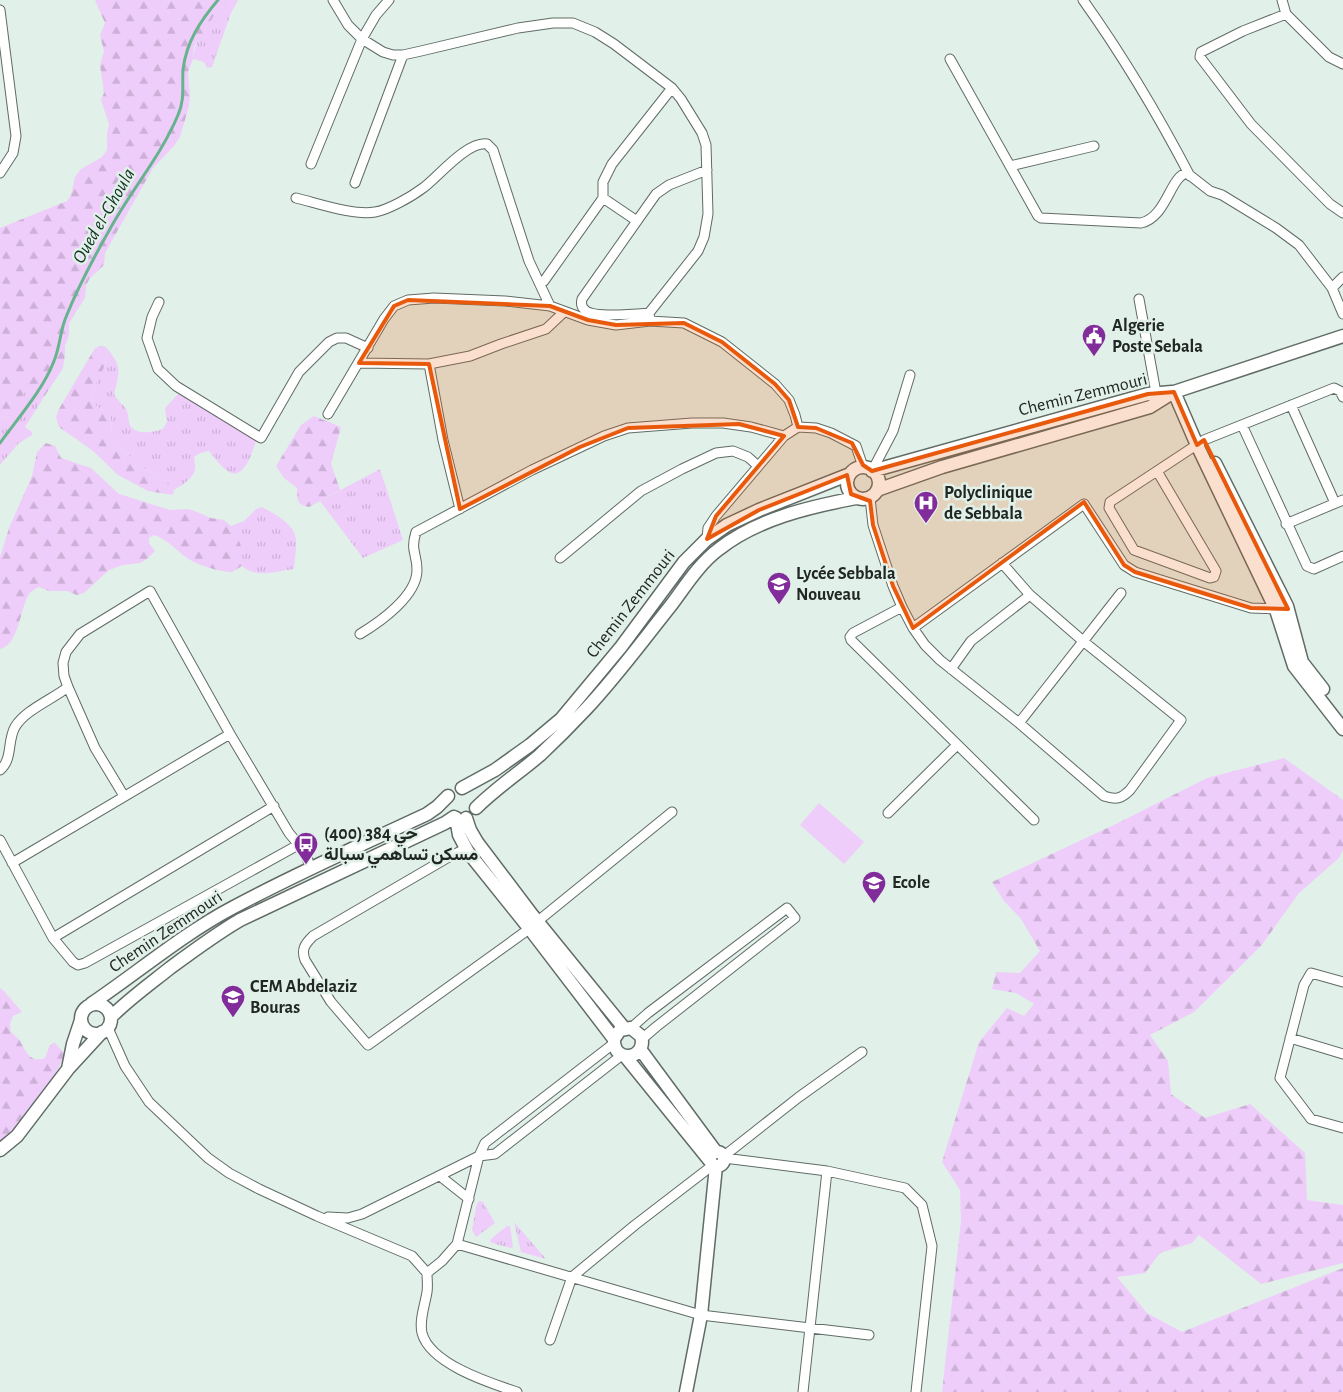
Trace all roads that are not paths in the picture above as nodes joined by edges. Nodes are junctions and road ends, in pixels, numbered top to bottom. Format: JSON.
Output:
{"nodes":[{"id":1,"x":332,"y":0,"type":"edge"},
{"id":2,"x":389,"y":0,"type":"edge"},
{"id":3,"x":1083,"y":0,"type":"edge"},
{"id":4,"x":1282,"y":0,"type":"edge"},
{"id":5,"x":0,"y":10,"type":"edge"},
{"id":6,"x":1286,"y":14,"type":"junction"},
{"id":7,"x":362,"y":39,"type":"junction"},
{"id":8,"x":403,"y":55,"type":"junction"},
{"id":9,"x":950,"y":58,"type":"dead end"},
{"id":10,"x":1343,"y":64,"type":"edge"},
{"id":11,"x":4,"y":74,"type":"edge"},
{"id":12,"x":672,"y":88,"type":"junction"},
{"id":13,"x":1094,"y":146,"type":"dead end"},
{"id":14,"x":311,"y":164,"type":"dead end"},
{"id":15,"x":1010,"y":166,"type":"junction"},
{"id":16,"x":707,"y":170,"type":"junction"},
{"id":17,"x":0,"y":173,"type":"edge"},
{"id":18,"x":1190,"y":176,"type":"junction"},
{"id":19,"x":355,"y":183,"type":"dead end"},
{"id":20,"x":296,"y":198,"type":"dead end"},
{"id":21,"x":603,"y":198,"type":"junction"},
{"id":22,"x":1343,"y":213,"type":"edge"},
{"id":23,"x":637,"y":220,"type":"junction"},
{"id":24,"x":1343,"y":277,"type":"edge"},
{"id":25,"x":544,"y":281,"type":"dead end"},
{"id":26,"x":1332,"y":288,"type":"junction"},
{"id":27,"x":1139,"y":299,"type":"dead end"},
{"id":28,"x":159,"y":302,"type":"dead end"},
{"id":29,"x":550,"y":306,"type":"junction"},
{"id":30,"x":564,"y":312,"type":"junction"},
{"id":31,"x":1343,"y":314,"type":"edge"},
{"id":32,"x":650,"y":317,"type":"junction"},
{"id":33,"x":1343,"y":336,"type":"edge"},
{"id":34,"x":368,"y":348,"type":"junction"},
{"id":35,"x":359,"y":363,"type":"junction"},
{"id":36,"x":429,"y":364,"type":"junction"},
{"id":37,"x":910,"y":375,"type":"dead end"},
{"id":38,"x":1179,"y":390,"type":"junction"},
{"id":39,"x":1156,"y":393,"type":"junction"},
{"id":40,"x":1343,"y":397,"type":"edge"},
{"id":41,"x":1291,"y":405,"type":"junction"},
{"id":42,"x":328,"y":414,"type":"dead end"},
{"id":43,"x":1242,"y":425,"type":"junction"},
{"id":44,"x":798,"y":427,"type":"junction"},
{"id":45,"x":784,"y":436,"type":"junction"},
{"id":46,"x":1200,"y":442,"type":"junction"},
{"id":47,"x":758,"y":466,"type":"junction"},
{"id":48,"x":868,"y":469,"type":"junction"},
{"id":49,"x":1157,"y":471,"type":"junction"},
{"id":50,"x":850,"y":474,"type":"junction"},
{"id":51,"x":874,"y":494,"type":"junction"},
{"id":52,"x":856,"y":498,"type":"junction"},
{"id":53,"x":1339,"y":501,"type":"edge"},
{"id":54,"x":460,"y":509,"type":"junction"},
{"id":55,"x":1286,"y":524,"type":"junction"},
{"id":56,"x":707,"y":539,"type":"junction"},
{"id":57,"x":1343,"y":556,"type":"edge"},
{"id":58,"x":560,"y":558,"type":"dead end"},
{"id":59,"x":1002,"y":563,"type":"junction"},
{"id":60,"x":1121,"y":592,"type":"dead end"},
{"id":61,"x":1030,"y":595,"type":"junction"},
{"id":62,"x":902,"y":607,"type":"junction"},
{"id":63,"x":1282,"y":609,"type":"junction"},
{"id":64,"x":913,"y":628,"type":"junction"},
{"id":65,"x":360,"y":634,"type":"dead end"},
{"id":66,"x":1083,"y":641,"type":"junction"},
{"id":67,"x":951,"y":668,"type":"junction"},
{"id":68,"x":68,"y":687,"type":"junction"},
{"id":69,"x":1343,"y":715,"type":"edge"},
{"id":70,"x":1019,"y":724,"type":"junction"},
{"id":71,"x":1343,"y":729,"type":"edge"},
{"id":72,"x":230,"y":734,"type":"junction"},
{"id":73,"x":957,"y":745,"type":"junction"},
{"id":74,"x":0,"y":770,"type":"edge"},
{"id":75,"x":462,"y":788,"type":"junction"},
{"id":76,"x":124,"y":796,"type":"junction"},
{"id":77,"x":448,"y":796,"type":"junction"},
{"id":78,"x":274,"y":806,"type":"junction"},
{"id":79,"x":476,"y":808,"type":"junction"},
{"id":80,"x":672,"y":812,"type":"dead end"},
{"id":81,"x":888,"y":813,"type":"dead end"},
{"id":82,"x":459,"y":818,"type":"junction"},
{"id":83,"x":1034,"y":820,"type":"dead end"},
{"id":84,"x":0,"y":840,"type":"edge"},
{"id":85,"x":298,"y":845,"type":"junction"},
{"id":86,"x":468,"y":852,"type":"junction"},
{"id":87,"x":12,"y":863,"type":"junction"},
{"id":88,"x":311,"y":868,"type":"junction"},
{"id":89,"x":533,"y":924,"type":"junction"},
{"id":90,"x":53,"y":938,"type":"junction"},
{"id":91,"x":1343,"y":982,"type":"edge"},
{"id":92,"x":91,"y":1004,"type":"junction"},
{"id":93,"x":81,"y":1020,"type":"junction"},
{"id":94,"x":107,"y":1026,"type":"junction"},
{"id":95,"x":628,"y":1028,"type":"junction"},
{"id":96,"x":1290,"y":1038,"type":"junction"},
{"id":97,"x":614,"y":1042,"type":"junction"},
{"id":98,"x":641,"y":1044,"type":"junction"},
{"id":99,"x":862,"y":1052,"type":"dead end"},
{"id":100,"x":1343,"y":1054,"type":"edge"},
{"id":101,"x":624,"y":1056,"type":"junction"},
{"id":102,"x":68,"y":1069,"type":"junction"},
{"id":103,"x":1343,"y":1128,"type":"edge"},
{"id":104,"x":0,"y":1150,"type":"edge"},
{"id":105,"x":480,"y":1156,"type":"junction"},
{"id":106,"x":717,"y":1160,"type":"junction"},
{"id":107,"x":828,"y":1171,"type":"junction"},
{"id":108,"x":440,"y":1176,"type":"junction"},
{"id":109,"x":469,"y":1199,"type":"junction"},
{"id":110,"x":317,"y":1216,"type":"junction"},
{"id":111,"x":456,"y":1244,"type":"junction"},
{"id":112,"x":427,"y":1273,"type":"junction"},
{"id":113,"x":572,"y":1277,"type":"junction"},
{"id":114,"x":701,"y":1315,"type":"junction"},
{"id":115,"x":810,"y":1328,"type":"junction"},
{"id":116,"x":869,"y":1335,"type":"dead end"},
{"id":117,"x":550,"y":1340,"type":"dead end"},
{"id":118,"x":517,"y":1392,"type":"edge"},
{"id":119,"x":686,"y":1392,"type":"edge"},
{"id":120,"x":803,"y":1392,"type":"edge"},
{"id":121,"x":916,"y":1392,"type":"edge"}],
"edges":[{"from":1,"to":7,"type":"street"},
{"from":2,"to":7,"type":"street"},
{"from":3,"to":18,"type":"street"},
{"from":4,"to":6,"type":"street"},
{"from":5,"to":11,"type":"street"},
{"from":6,"to":10,"type":"street"},
{"from":6,"to":22,"type":"street"},
{"from":7,"to":8,"type":"street"},
{"from":7,"to":14,"type":"street"},
{"from":8,"to":12,"type":"street"},
{"from":8,"to":19,"type":"street"},
{"from":9,"to":15,"type":"street"},
{"from":11,"to":17,"type":"street"},
{"from":12,"to":16,"type":"street"},
{"from":12,"to":21,"type":"street"},
{"from":13,"to":15,"type":"street"},
{"from":15,"to":18,"type":"street"},
{"from":16,"to":23,"type":"street"},
{"from":16,"to":32,"type":"street"},
{"from":18,"to":26,"type":"street"},
{"from":20,"to":29,"type":"street"},
{"from":21,"to":23,"type":"street"},
{"from":21,"to":25,"type":"street"},
{"from":23,"to":32,"type":"street"},
{"from":24,"to":26,"type":"street"},
{"from":26,"to":31,"type":"street"},
{"from":27,"to":39,"type":"street"},
{"from":28,"to":34,"type":"street"},
{"from":29,"to":30,"type":"street"},
{"from":29,"to":34,"type":"street"},
{"from":30,"to":32,"type":"street"},
{"from":30,"to":36,"type":"street"},
{"from":32,"to":44,"type":"street"},
{"from":33,"to":38,"type":"street"},
{"from":34,"to":35,"type":"street"},
{"from":35,"to":36,"type":"street"},
{"from":35,"to":42,"type":"street"},
{"from":36,"to":54,"type":"street"},
{"from":37,"to":48,"type":"street"},
{"from":38,"to":39,"type":"street","name":"Chemin Zemmouri"},
{"from":38,"to":46,"type":"street"},
{"from":38,"to":51,"type":"street","name":"Chemin Zemmouri"},
{"from":39,"to":48,"type":"street","name":"Chemin Zemmouri"},
{"from":40,"to":41,"type":"street"},
{"from":41,"to":43,"type":"street"},
{"from":41,"to":53,"type":"street"},
{"from":43,"to":46,"type":"street"},
{"from":43,"to":55,"type":"street"},
{"from":44,"to":45,"type":"street"},
{"from":44,"to":48,"type":"street"},
{"from":45,"to":47,"type":"street"},
{"from":45,"to":54,"type":"street"},
{"from":46,"to":49,"type":"street"},
{"from":46,"to":63,"type":"street"},
{"from":47,"to":56,"type":"street"},
{"from":47,"to":58,"type":"street"},
{"from":48,"to":50,"type":"street","name":"Chemin Zemmouri"},
{"from":48,"to":51,"type":"street"},
{"from":49,"to":49,"type":"street"},
{"from":50,"to":52,"type":"street"},
{"from":50,"to":56,"type":"street","name":"Chemin Zemmouri"},
{"from":51,"to":52,"type":"street","name":"Chemin Zemmouri"},
{"from":51,"to":62,"type":"street"},
{"from":52,"to":79,"type":"street","name":"Chemin Zemmouri"},
{"from":53,"to":55,"type":"street"},
{"from":54,"to":65,"type":"street"},
{"from":55,"to":57,"type":"street"},
{"from":56,"to":75,"type":"street","name":"Chemin Zemmouri"},
{"from":59,"to":61,"type":"street"},
{"from":59,"to":63,"type":"street"},
{"from":59,"to":64,"type":"street"},
{"from":60,"to":66,"type":"street"},
{"from":61,"to":66,"type":"street"},
{"from":61,"to":67,"type":"street"},
{"from":62,"to":64,"type":"street"},
{"from":62,"to":73,"type":"street"},
{"from":63,"to":69,"type":"street"},
{"from":63,"to":71,"type":"street"},
{"from":64,"to":67,"type":"street"},
{"from":66,"to":70,"type":"street"},
{"from":66,"to":70,"type":"street"},
{"from":67,"to":70,"type":"street"},
{"from":68,"to":72,"type":"street"},
{"from":68,"to":74,"type":"street"},
{"from":68,"to":76,"type":"street"},
{"from":72,"to":76,"type":"street"},
{"from":72,"to":78,"type":"street"},
{"from":73,"to":81,"type":"street"},
{"from":73,"to":83,"type":"street"},
{"from":75,"to":77,"type":"street"},
{"from":75,"to":79,"type":"street"},
{"from":76,"to":87,"type":"street"},
{"from":77,"to":82,"type":"street"},
{"from":77,"to":88,"type":"street","name":"Chemin Zemmouri"},
{"from":78,"to":85,"type":"street"},
{"from":78,"to":90,"type":"street"},
{"from":79,"to":82,"type":"street"},
{"from":80,"to":89,"type":"street"},
{"from":82,"to":86,"type":"street"},
{"from":82,"to":89,"type":"street"},
{"from":82,"to":94,"type":"street","name":"Chemin Zemmouri"},
{"from":84,"to":87,"type":"street"},
{"from":85,"to":88,"type":"street"},
{"from":85,"to":90,"type":"street"},
{"from":86,"to":89,"type":"street"},
{"from":86,"to":89,"type":"street"},
{"from":87,"to":90,"type":"street"},
{"from":88,"to":92,"type":"street","name":"Chemin Zemmouri"},
{"from":89,"to":95,"type":"street"},
{"from":89,"to":97,"type":"street"},
{"from":91,"to":96,"type":"street"},
{"from":92,"to":93,"type":"street"},
{"from":92,"to":94,"type":"street"},
{"from":93,"to":94,"type":"street"},
{"from":93,"to":102,"type":"street","name":"Chemin Zemmouri"},
{"from":94,"to":102,"type":"street","name":"Chemin Zemmouri"},
{"from":94,"to":110,"type":"street"},
{"from":95,"to":97,"type":"street"},
{"from":95,"to":98,"type":"street"},
{"from":95,"to":98,"type":"street"},
{"from":96,"to":100,"type":"street"},
{"from":96,"to":103,"type":"street"},
{"from":97,"to":101,"type":"street"},
{"from":97,"to":105,"type":"street"},
{"from":98,"to":101,"type":"street"},
{"from":98,"to":106,"type":"street"},
{"from":99,"to":106,"type":"street"},
{"from":101,"to":105,"type":"street"},
{"from":101,"to":106,"type":"street"},
{"from":102,"to":104,"type":"street","name":"Chemin Zemmouri"},
{"from":105,"to":108,"type":"street"},
{"from":105,"to":109,"type":"street"},
{"from":106,"to":107,"type":"street"},
{"from":106,"to":113,"type":"street"},
{"from":106,"to":114,"type":"street"},
{"from":107,"to":115,"type":"street"},
{"from":107,"to":121,"type":"street"},
{"from":108,"to":109,"type":"street"},
{"from":108,"to":110,"type":"street"},
{"from":109,"to":111,"type":"street"},
{"from":110,"to":112,"type":"street"},
{"from":111,"to":112,"type":"street"},
{"from":111,"to":113,"type":"street"},
{"from":112,"to":118,"type":"street"},
{"from":113,"to":114,"type":"street"},
{"from":113,"to":117,"type":"street"},
{"from":114,"to":115,"type":"street"},
{"from":114,"to":119,"type":"street"},
{"from":115,"to":116,"type":"street"},
{"from":115,"to":120,"type":"street"}]}
